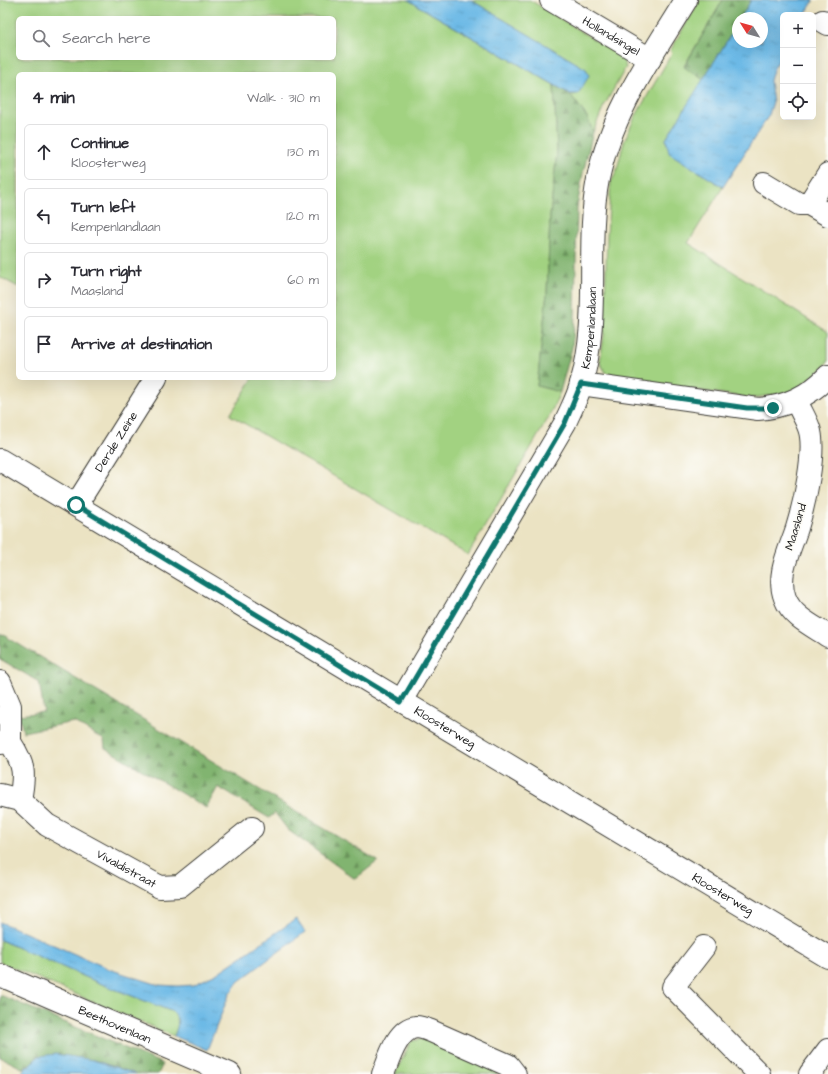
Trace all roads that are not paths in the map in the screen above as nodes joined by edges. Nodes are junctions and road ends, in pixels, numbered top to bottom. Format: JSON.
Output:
{"nodes":[{"id":1,"x":551,"y":0,"type":"edge"},
{"id":2,"x":686,"y":0,"type":"edge"},
{"id":3,"x":650,"y":60,"type":"junction"},
{"id":4,"x":828,"y":174,"type":"edge"},
{"id":5,"x":764,"y":183,"type":"dead end"},
{"id":6,"x":809,"y":204,"type":"junction"},
{"id":7,"x":828,"y":215,"type":"edge"},
{"id":8,"x":828,"y":376,"type":"edge"},
{"id":9,"x":155,"y":380,"type":"edge"},
{"id":10,"x":581,"y":384,"type":"junction"},
{"id":11,"x":796,"y":400,"type":"junction"},
{"id":12,"x":0,"y":460,"type":"edge"},
{"id":13,"x":76,"y":505,"type":"junction"},
{"id":14,"x":828,"y":636,"type":"edge"},
{"id":15,"x":0,"y":682,"type":"edge"},
{"id":16,"x":401,"y":702,"type":"junction"},
{"id":17,"x":5,"y":742,"type":"edge"},
{"id":18,"x":10,"y":798,"type":"edge"},
{"id":19,"x":252,"y":828,"type":"dead end"},
{"id":20,"x":704,"y":947,"type":"dead end"},
{"id":21,"x":828,"y":957,"type":"edge"},
{"id":22,"x":0,"y":976,"type":"edge"},
{"id":23,"x":828,"y":1050,"type":"edge"},
{"id":24,"x":230,"y":1074,"type":"edge"},
{"id":25,"x":383,"y":1074,"type":"edge"},
{"id":26,"x":515,"y":1074,"type":"edge"},
{"id":27,"x":759,"y":1074,"type":"edge"},
{"id":28,"x":810,"y":1074,"type":"edge"}],
"edges":[{"from":1,"to":3,"type":"street","name":"Hollandsingel"},
{"from":2,"to":3,"type":"street","name":"Kempenlandlaan"},
{"from":3,"to":10,"type":"street","name":"Kempenlandlaan"},
{"from":4,"to":6,"type":"street"},
{"from":5,"to":6,"type":"street"},
{"from":6,"to":7,"type":"street"},
{"from":8,"to":11,"type":"street"},
{"from":9,"to":13,"type":"street","name":"Derde Zeine"},
{"from":10,"to":11,"type":"street"},
{"from":10,"to":16,"type":"street","name":"Kempenlandlaan"},
{"from":11,"to":14,"type":"street","name":"Maasland"},
{"from":12,"to":13,"type":"street","name":"Kloosterweg"},
{"from":13,"to":16,"type":"street","name":"Kloosterweg"},
{"from":15,"to":17,"type":"street"},
{"from":16,"to":21,"type":"street","name":"Kloosterweg"},
{"from":17,"to":18,"type":"street","name":"Vivaldistraat"},
{"from":18,"to":19,"type":"street","name":"Vivaldistraat"},
{"from":20,"to":27,"type":"street"},
{"from":22,"to":24,"type":"street","name":"Beethovenlaan"},
{"from":23,"to":28,"type":"street"},
{"from":25,"to":26,"type":"street"}]}
